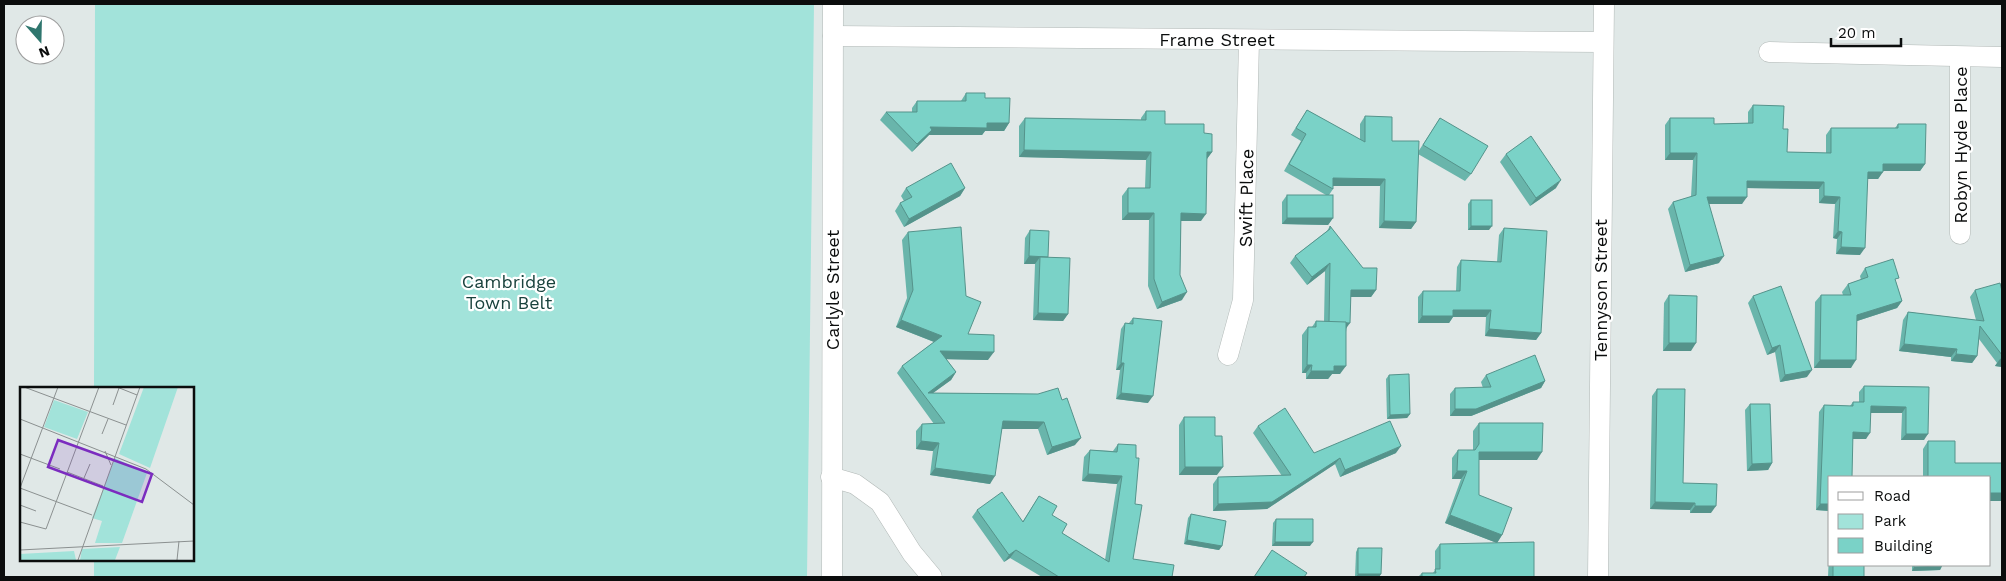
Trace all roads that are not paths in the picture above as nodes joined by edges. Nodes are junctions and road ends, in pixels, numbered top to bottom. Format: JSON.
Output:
{"nodes":[{"id":1,"x":833,"y":4,"type":"edge"},
{"id":2,"x":1604,"y":4,"type":"edge"},
{"id":3,"x":833,"y":36,"type":"junction"},
{"id":4,"x":1249,"y":40,"type":"junction"},
{"id":5,"x":1602,"y":42,"type":"junction"},
{"id":6,"x":1769,"y":52,"type":"dead end"},
{"id":7,"x":1960,"y":57,"type":"junction"},
{"id":8,"x":2002,"y":57,"type":"edge"},
{"id":9,"x":1960,"y":234,"type":"dead end"},
{"id":10,"x":1228,"y":355,"type":"dead end"},
{"id":11,"x":831,"y":477,"type":"junction"},
{"id":12,"x":832,"y":577,"type":"edge"},
{"id":13,"x":932,"y":577,"type":"edge"},
{"id":14,"x":1598,"y":577,"type":"edge"}],
"edges":[{"from":1,"to":3,"type":"street","name":"Carlyle Street"},
{"from":2,"to":5,"type":"street","name":"Tennyson Street"},
{"from":3,"to":4,"type":"street","name":"Frame Street"},
{"from":3,"to":11,"type":"street","name":"Carlyle Street"},
{"from":4,"to":5,"type":"street","name":"Frame Street"},
{"from":4,"to":10,"type":"street","name":"Swift Place"},
{"from":5,"to":14,"type":"street","name":"Tennyson Street"},
{"from":6,"to":7,"type":"street"},
{"from":7,"to":8,"type":"street"},
{"from":7,"to":9,"type":"street","name":"Robyn Hyde Place"},
{"from":11,"to":12,"type":"street","name":"Carlyle Street"},
{"from":11,"to":13,"type":"street"}]}
